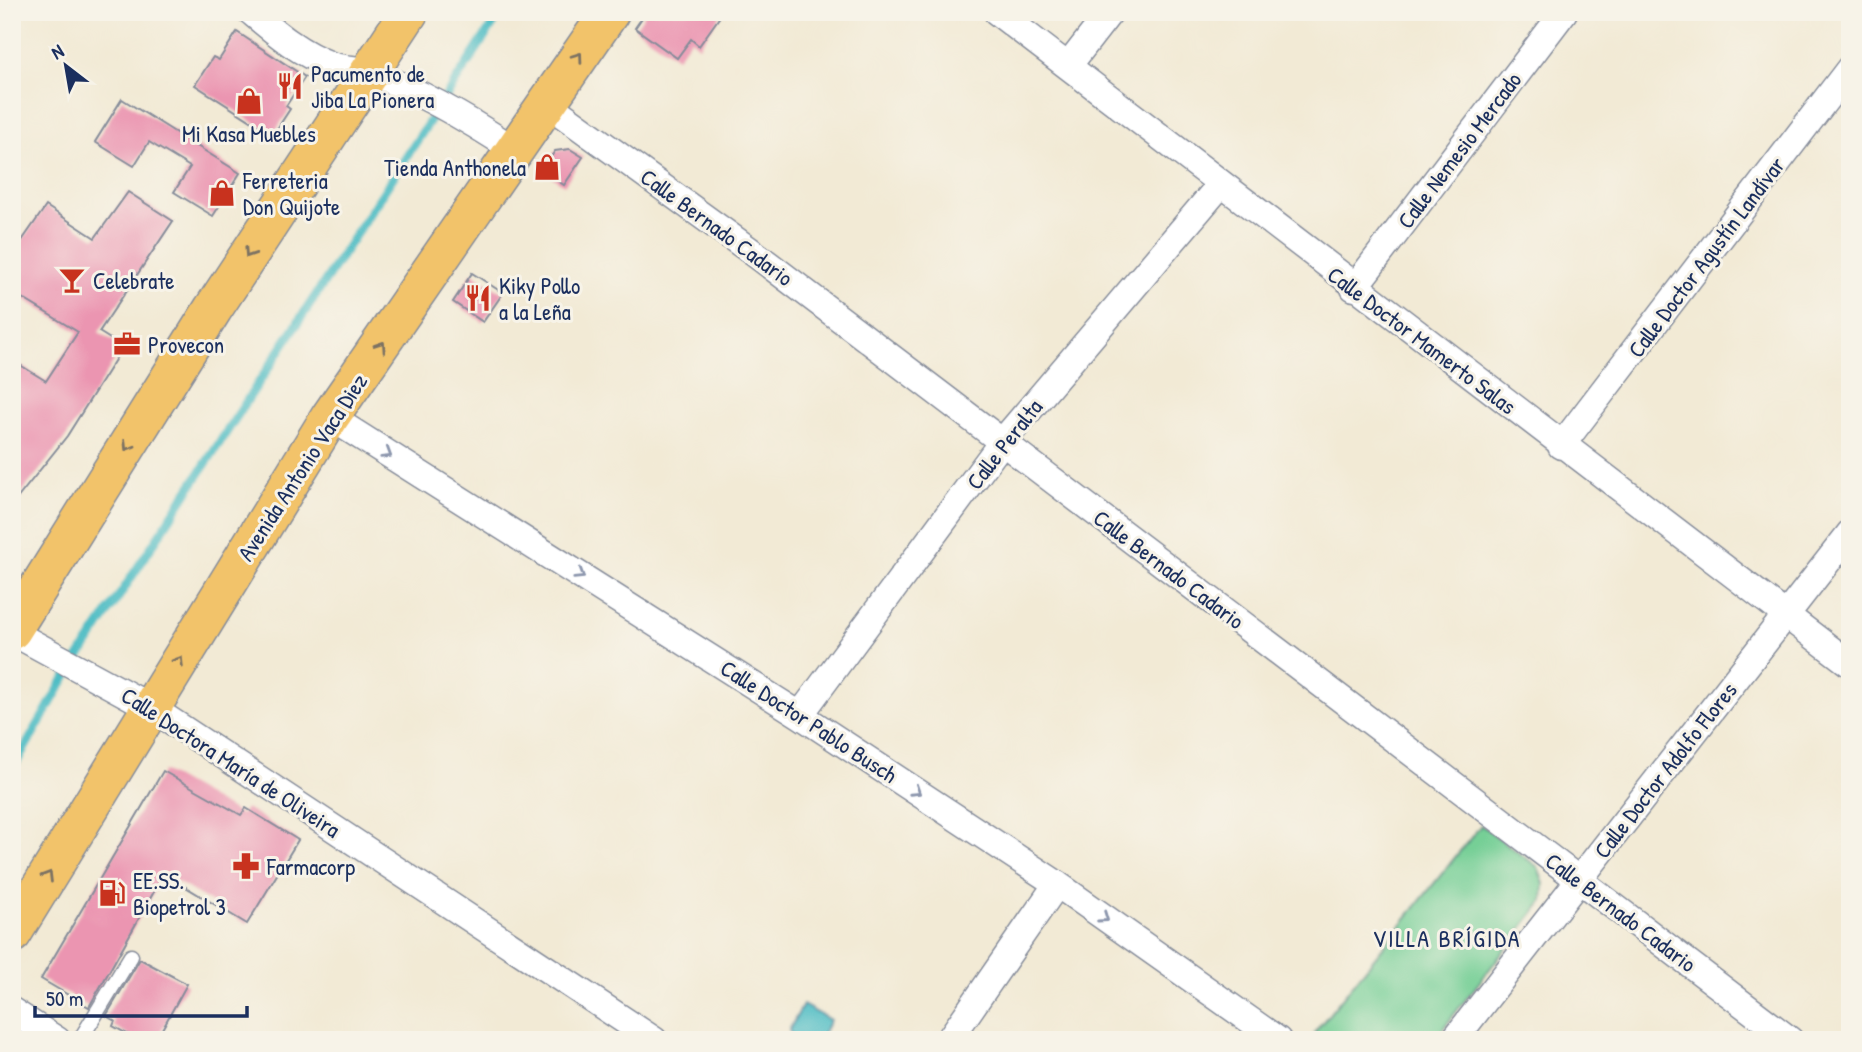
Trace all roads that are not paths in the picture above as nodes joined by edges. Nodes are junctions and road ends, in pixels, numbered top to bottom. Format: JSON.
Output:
{"nodes":[{"id":1,"x":251,"y":12,"type":"edge"},
{"id":2,"x":409,"y":12,"type":"edge"},
{"id":3,"x":610,"y":12,"type":"edge"},
{"id":4,"x":997,"y":12,"type":"edge"},
{"id":5,"x":1110,"y":12,"type":"edge"},
{"id":6,"x":1564,"y":12,"type":"edge"},
{"id":7,"x":1068,"y":66,"type":"junction"},
{"id":8,"x":1850,"y":68,"type":"edge"},
{"id":9,"x":369,"y":71,"type":"junction"},
{"id":10,"x":545,"y":102,"type":"junction"},
{"id":11,"x":513,"y":149,"type":"junction"},
{"id":12,"x":1220,"y":184,"type":"junction"},
{"id":13,"x":1354,"y":288,"type":"junction"},
{"id":14,"x":330,"y":417,"type":"junction"},
{"id":15,"x":1002,"y":442,"type":"junction"},
{"id":16,"x":1561,"y":446,"type":"junction"},
{"id":17,"x":1850,"y":533,"type":"edge"},
{"id":18,"x":1787,"y":616,"type":"junction"},
{"id":19,"x":18,"y":635,"type":"edge"},
{"id":20,"x":1850,"y":664,"type":"edge"},
{"id":21,"x":150,"y":707,"type":"junction"},
{"id":22,"x":800,"y":715,"type":"junction"},
{"id":23,"x":1579,"y":880,"type":"junction"},
{"id":24,"x":1057,"y":884,"type":"junction"},
{"id":25,"x":12,"y":934,"type":"edge"},
{"id":26,"x":131,"y":956,"type":"dead end"},
{"id":27,"x":12,"y":1012,"type":"edge"},
{"id":28,"x":57,"y":1040,"type":"edge"},
{"id":29,"x":80,"y":1040,"type":"edge"},
{"id":30,"x":654,"y":1040,"type":"edge"},
{"id":31,"x":949,"y":1040,"type":"edge"},
{"id":32,"x":1278,"y":1040,"type":"edge"},
{"id":33,"x":1454,"y":1040,"type":"edge"},
{"id":34,"x":1790,"y":1040,"type":"edge"}],
"edges":[{"from":1,"to":9,"type":"street"},
{"from":2,"to":9,"type":"highway"},
{"from":10,"to":3,"type":"highway","name":"Avenida Antonio Vaca Diez","one_way":true},
{"from":4,"to":7,"type":"street","name":"Calle Doctor Mamerto Salas"},
{"from":5,"to":7,"type":"street"},
{"from":6,"to":13,"type":"street","name":"Calle Nemesio Mercado"},
{"from":7,"to":12,"type":"street","name":"Calle Doctor Mamerto Salas"},
{"from":8,"to":16,"type":"street","name":"Calle Doctor Agustín Landívar"},
{"from":9,"to":11,"type":"street"},
{"from":9,"to":19,"type":"highway","one_way":true},
{"from":10,"to":11,"type":"highway","name":"Avenida Antonio Vaca Diez"},
{"from":10,"to":15,"type":"street","name":"Calle Bernado Cadario"},
{"from":14,"to":11,"type":"highway","name":"Avenida Antonio Vaca Diez","one_way":true},
{"from":12,"to":13,"type":"street","name":"Calle Doctor Mamerto Salas"},
{"from":12,"to":15,"type":"street","name":"Calle Peralta"},
{"from":13,"to":16,"type":"street","name":"Calle Doctor Mamerto Salas"},
{"from":21,"to":14,"type":"highway","name":"Avenida Antonio Vaca Diez","one_way":true},
{"from":14,"to":22,"type":"street","name":"Calle Doctor Pablo Busch","one_way":true},
{"from":15,"to":22,"type":"street","name":"Calle Peralta"},
{"from":15,"to":23,"type":"street","name":"Calle Bernado Cadario"},
{"from":16,"to":18,"type":"street","name":"Calle Doctor Mamerto Salas"},
{"from":17,"to":18,"type":"street","name":"Calle Doctor Adolfo Flores"},
{"from":18,"to":20,"type":"street","name":"Calle Doctor Mamerto Salas"},
{"from":18,"to":23,"type":"street","name":"Calle Doctor Adolfo Flores"},
{"from":19,"to":21,"type":"street","name":"Calle Doctora María de Oliveira"},
{"from":25,"to":21,"type":"highway","name":"Avenida Antonio Vaca Diez","one_way":true},
{"from":21,"to":30,"type":"street","name":"Calle Doctora María de Oliveira"},
{"from":22,"to":24,"type":"street","name":"Calle Doctor Pablo Busch","one_way":true},
{"from":23,"to":33,"type":"street","name":"Calle Doctor Adolfo Flores"},
{"from":23,"to":34,"type":"street","name":"Calle Bernado Cadario"},
{"from":24,"to":31,"type":"street"},
{"from":24,"to":32,"type":"street","name":"Calle Doctor Pablo Busch","one_way":true},
{"from":26,"to":29,"type":"lane"},
{"from":27,"to":28,"type":"street"}]}
